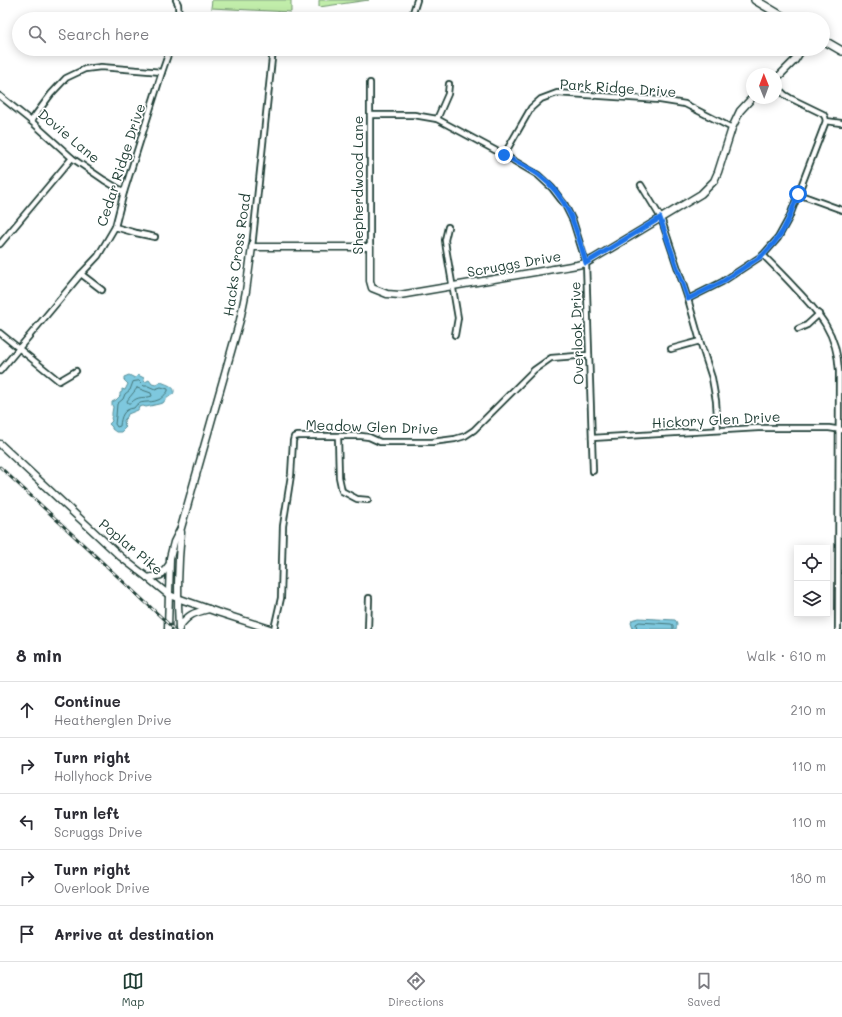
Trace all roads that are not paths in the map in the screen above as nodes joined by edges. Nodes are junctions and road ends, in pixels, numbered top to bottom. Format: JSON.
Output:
{"nodes":[{"id":1,"x":176,"y":0,"type":"edge"},
{"id":2,"x":417,"y":0,"type":"edge"},
{"id":3,"x":755,"y":0,"type":"edge"},
{"id":4,"x":179,"y":12,"type":"edge"},
{"id":5,"x":413,"y":12,"type":"edge"},
{"id":6,"x":775,"y":12,"type":"edge"},
{"id":7,"x":830,"y":44,"type":"edge"},
{"id":8,"x":842,"y":51,"type":"edge"},
{"id":9,"x":168,"y":56,"type":"edge"},
{"id":10,"x":272,"y":56,"type":"edge"},
{"id":11,"x":798,"y":56,"type":"edge"},
{"id":12,"x":162,"y":72,"type":"junction"},
{"id":13,"x":782,"y":73,"type":"edge"},
{"id":14,"x":370,"y":82,"type":"dead end"},
{"id":15,"x":449,"y":84,"type":"dead end"},
{"id":16,"x":782,"y":92,"type":"edge"},
{"id":17,"x":0,"y":96,"type":"edge"},
{"id":18,"x":746,"y":104,"type":"edge"},
{"id":19,"x":370,"y":115,"type":"junction"},
{"id":20,"x":437,"y":119,"type":"junction"},
{"id":21,"x":31,"y":121,"type":"junction"},
{"id":22,"x":826,"y":121,"type":"junction"},
{"id":23,"x":841,"y":123,"type":"dead end"},
{"id":24,"x":732,"y":128,"type":"junction"},
{"id":25,"x":504,"y":155,"type":"junction"},
{"id":26,"x":72,"y":158,"type":"junction"},
{"id":27,"x":640,"y":185,"type":"dead end"},
{"id":28,"x":124,"y":192,"type":"junction"},
{"id":29,"x":798,"y":194,"type":"junction"},
{"id":30,"x":842,"y":210,"type":"edge"},
{"id":31,"x":660,"y":218,"type":"junction"},
{"id":32,"x":115,"y":226,"type":"junction"},
{"id":33,"x":448,"y":227,"type":"dead end"},
{"id":34,"x":155,"y":237,"type":"dead end"},
{"id":35,"x":0,"y":244,"type":"edge"},
{"id":36,"x":252,"y":247,"type":"junction"},
{"id":37,"x":370,"y":247,"type":"junction"},
{"id":38,"x":763,"y":255,"type":"junction"},
{"id":39,"x":586,"y":263,"type":"junction"},
{"id":40,"x":81,"y":274,"type":"junction"},
{"id":41,"x":453,"y":286,"type":"junction"},
{"id":42,"x":372,"y":288,"type":"joint"},
{"id":43,"x":102,"y":290,"type":"dead end"},
{"id":44,"x":688,"y":299,"type":"junction"},
{"id":45,"x":819,"y":314,"type":"junction"},
{"id":46,"x":798,"y":329,"type":"dead end"},
{"id":47,"x":0,"y":333,"type":"edge"},
{"id":48,"x":455,"y":335,"type":"dead end"},
{"id":49,"x":700,"y":341,"type":"junction"},
{"id":50,"x":18,"y":348,"type":"junction"},
{"id":51,"x":671,"y":350,"type":"dead end"},
{"id":52,"x":589,"y":355,"type":"junction"},
{"id":53,"x":0,"y":371,"type":"edge"},
{"id":54,"x":76,"y":371,"type":"dead end"},
{"id":55,"x":718,"y":430,"type":"junction"},
{"id":56,"x":840,"y":430,"type":"edge"},
{"id":57,"x":338,"y":436,"type":"junction"},
{"id":58,"x":592,"y":438,"type":"junction"},
{"id":59,"x":0,"y":444,"type":"edge"},
{"id":60,"x":593,"y":471,"type":"dead end"},
{"id":61,"x":368,"y":500,"type":"dead end"},
{"id":62,"x":181,"y":528,"type":"junction"},
{"id":63,"x":170,"y":565,"type":"junction"},
{"id":64,"x":148,"y":578,"type":"junction"},
{"id":65,"x":169,"y":595,"type":"junction"},
{"id":66,"x":178,"y":598,"type":"junction"},
{"id":67,"x":369,"y":598,"type":"dead end"},
{"id":68,"x":209,"y":609,"type":"junction"},
{"id":69,"x":179,"y":628,"type":"edge"},
{"id":70,"x":168,"y":629,"type":"edge"},
{"id":71,"x":270,"y":629,"type":"edge"},
{"id":72,"x":274,"y":629,"type":"edge"},
{"id":73,"x":368,"y":629,"type":"edge"},
{"id":74,"x":838,"y":629,"type":"edge"}],
"edges":[{"from":1,"to":4,"type":"street"},
{"from":2,"to":5,"type":"street"},
{"from":3,"to":6,"type":"main road"},
{"from":7,"to":8,"type":"main road"},
{"from":9,"to":12,"type":"street","name":"Cedar Ridge Drive"},
{"from":10,"to":36,"type":"street","name":"Hacks Cross Road"},
{"from":11,"to":13,"type":"street"},
{"from":12,"to":21,"type":"street"},
{"from":12,"to":28,"type":"street","name":"Cedar Ridge Drive"},
{"from":14,"to":19,"type":"street","name":"Shepherdwood Lane"},
{"from":15,"to":20,"type":"street"},
{"from":16,"to":22,"type":"street"},
{"from":17,"to":21,"type":"street","name":"Dovie Lane"},
{"from":18,"to":24,"type":"street","name":"Scruggs Drive"},
{"from":19,"to":20,"type":"street","name":"Overlook Drive"},
{"from":19,"to":37,"type":"street","name":"Shepherdwood Lane"},
{"from":20,"to":25,"type":"street","name":"Overlook Drive"},
{"from":21,"to":26,"type":"street","name":"Dovie Lane"},
{"from":22,"to":23,"type":"street"},
{"from":22,"to":29,"type":"street"},
{"from":24,"to":25,"type":"street","name":"Park Ridge Drive"},
{"from":24,"to":31,"type":"street","name":"Scruggs Drive"},
{"from":25,"to":39,"type":"street","name":"Overlook Drive"},
{"from":26,"to":28,"type":"street","name":"Dovie Lane"},
{"from":26,"to":35,"type":"street"},
{"from":27,"to":31,"type":"street"},
{"from":28,"to":32,"type":"street","name":"Cedar Ridge Drive"},
{"from":29,"to":30,"type":"street"},
{"from":29,"to":38,"type":"street"},
{"from":31,"to":39,"type":"street","name":"Scruggs Drive"},
{"from":31,"to":44,"type":"street"},
{"from":32,"to":34,"type":"street"},
{"from":32,"to":40,"type":"street","name":"Cedar Ridge Drive"},
{"from":33,"to":41,"type":"street"},
{"from":36,"to":37,"type":"street"},
{"from":36,"to":62,"type":"street","name":"Hacks Cross Road"},
{"from":37,"to":42,"type":"street","name":"Shepherdwood Lane"},
{"from":38,"to":44,"type":"street"},
{"from":38,"to":45,"type":"street"},
{"from":39,"to":41,"type":"street","name":"Scruggs Drive"},
{"from":39,"to":52,"type":"street","name":"Overlook Drive"},
{"from":40,"to":43,"type":"street"},
{"from":40,"to":50,"type":"street","name":"Cedar Ridge Drive"},
{"from":41,"to":42,"type":"street","name":"Scruggs Drive"},
{"from":41,"to":48,"type":"street"},
{"from":44,"to":49,"type":"street"},
{"from":45,"to":46,"type":"street"},
{"from":45,"to":56,"type":"street"},
{"from":47,"to":50,"type":"street"},
{"from":49,"to":51,"type":"street"},
{"from":49,"to":55,"type":"street"},
{"from":50,"to":53,"type":"street","name":"Cedar Ridge Drive"},
{"from":50,"to":54,"type":"street"},
{"from":52,"to":57,"type":"street","name":"Meadow Glen Drive"},
{"from":52,"to":58,"type":"street","name":"Overlook Drive"},
{"from":55,"to":56,"type":"street","name":"Hickory Glen Drive"},
{"from":55,"to":58,"type":"street","name":"Hickory Glen Drive"},
{"from":56,"to":74,"type":"street"},
{"from":57,"to":61,"type":"street"},
{"from":57,"to":72,"type":"street","name":"Meadow Glen Drive"},
{"from":58,"to":60,"type":"street","name":"Overlook Drive"},
{"from":59,"to":64,"type":"street","name":"Poplar Pike"},
{"from":62,"to":63,"type":"street","name":"Hacks Cross Road"},
{"from":62,"to":66,"type":"street","name":"Hacks Cross Road"},
{"from":63,"to":64,"type":"street"},
{"from":63,"to":65,"type":"street","name":"Hacks Cross Road"},
{"from":64,"to":65,"type":"street","name":"Poplar Pike"},
{"from":65,"to":66,"type":"street","name":"Poplar Pike"},
{"from":65,"to":70,"type":"street","name":"Hacks Cross Road"},
{"from":66,"to":68,"type":"street","name":"Poplar Pike"},
{"from":66,"to":69,"type":"street","name":"Hacks Cross Road"},
{"from":67,"to":73,"type":"street"},
{"from":68,"to":69,"type":"street"},
{"from":68,"to":71,"type":"street","name":"Poplar Pike"}]}
